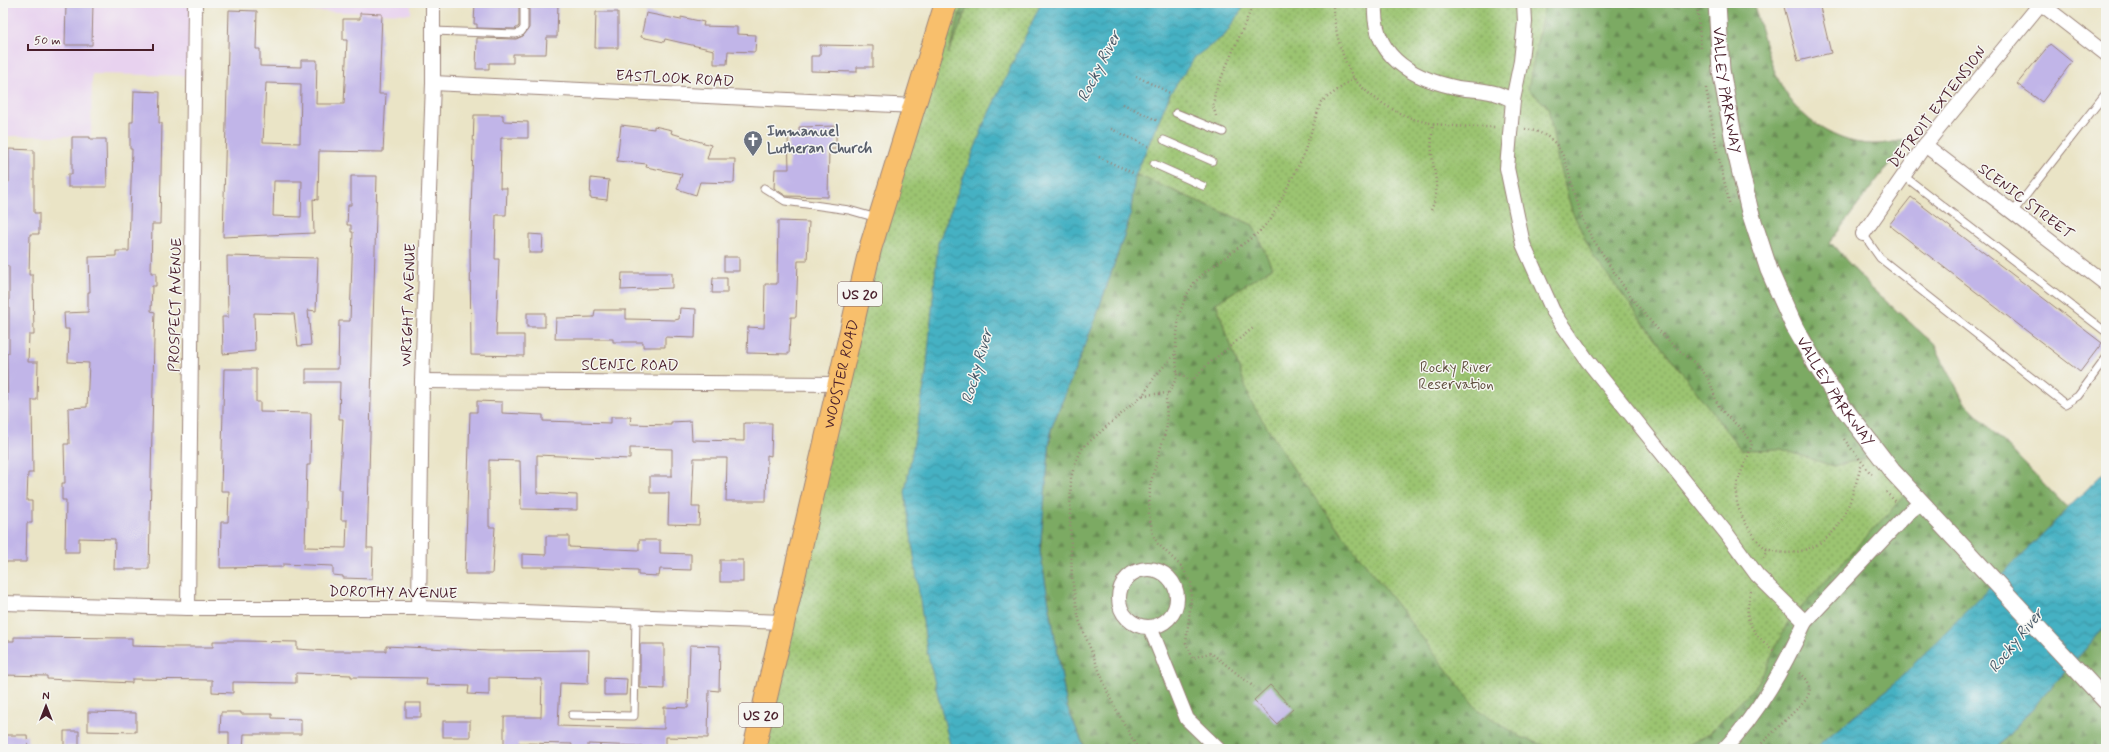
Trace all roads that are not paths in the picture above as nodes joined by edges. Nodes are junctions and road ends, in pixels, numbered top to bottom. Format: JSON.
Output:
{"nodes":[{"id":1,"x":195,"y":3,"type":"edge"},
{"id":2,"x":433,"y":3,"type":"edge"},
{"id":3,"x":524,"y":3,"type":"edge"},
{"id":4,"x":946,"y":3,"type":"edge"},
{"id":5,"x":1375,"y":3,"type":"edge"},
{"id":6,"x":1524,"y":3,"type":"edge"},
{"id":7,"x":1717,"y":3,"type":"edge"},
{"id":8,"x":2040,"y":3,"type":"edge"},
{"id":9,"x":433,"y":31,"type":"junction"},
{"id":10,"x":2106,"y":54,"type":"edge"},
{"id":11,"x":433,"y":83,"type":"junction"},
{"id":12,"x":2106,"y":93,"type":"edge"},
{"id":13,"x":1513,"y":100,"type":"junction"},
{"id":14,"x":915,"y":106,"type":"junction"},
{"id":15,"x":1176,"y":113,"type":"dead end"},
{"id":16,"x":1224,"y":132,"type":"dead end"},
{"id":17,"x":1164,"y":140,"type":"dead end"},
{"id":18,"x":1925,"y":145,"type":"junction"},
{"id":19,"x":1212,"y":161,"type":"dead end"},
{"id":20,"x":1154,"y":164,"type":"dead end"},
{"id":21,"x":1904,"y":176,"type":"junction"},
{"id":22,"x":1203,"y":186,"type":"dead end"},
{"id":23,"x":764,"y":188,"type":"dead end"},
{"id":24,"x":2013,"y":212,"type":"junction"},
{"id":25,"x":880,"y":218,"type":"junction"},
{"id":26,"x":1863,"y":234,"type":"joint"},
{"id":27,"x":2106,"y":284,"type":"edge"},
{"id":28,"x":2106,"y":330,"type":"edge"},
{"id":29,"x":2106,"y":358,"type":"edge"},
{"id":30,"x":422,"y":381,"type":"junction"},
{"id":31,"x":839,"y":384,"type":"junction"},
{"id":32,"x":1921,"y":503,"type":"junction"},
{"id":33,"x":3,"y":603,"type":"edge"},
{"id":34,"x":188,"y":608,"type":"junction"},
{"id":35,"x":419,"y":608,"type":"junction"},
{"id":36,"x":636,"y":616,"type":"junction"},
{"id":37,"x":782,"y":622,"type":"junction"},
{"id":38,"x":1805,"y":622,"type":"junction"},
{"id":39,"x":1150,"y":627,"type":"junction"},
{"id":40,"x":2106,"y":701,"type":"edge"},
{"id":41,"x":572,"y":715,"type":"dead end"},
{"id":42,"x":754,"y":749,"type":"edge"},
{"id":43,"x":1218,"y":749,"type":"edge"},
{"id":44,"x":1724,"y":749,"type":"edge"}],
"edges":[{"from":1,"to":34,"type":"street","name":"PROSPECT AVENUE"},
{"from":2,"to":9,"type":"street","name":"WRIGHT AVENUE"},
{"from":3,"to":9,"type":"lane"},
{"from":4,"to":14,"type":"main road","name":"WOOSTER ROAD","number":"US 20"},
{"from":5,"to":13,"type":"street"},
{"from":6,"to":13,"type":"street"},
{"from":7,"to":32,"type":"street","name":"VALLEY PARKWAY"},
{"from":8,"to":10,"type":"street"},
{"from":8,"to":18,"type":"street","name":"DETROIT EXTENSION"},
{"from":9,"to":11,"type":"street","name":"WRIGHT AVENUE"},
{"from":11,"to":14,"type":"street","name":"EASTLOOK ROAD"},
{"from":11,"to":30,"type":"street","name":"WRIGHT AVENUE"},
{"from":12,"to":24,"type":"lane"},
{"from":13,"to":38,"type":"street"},
{"from":14,"to":25,"type":"main road","name":"WOOSTER ROAD","number":"US 20"},
{"from":15,"to":16,"type":"lane"},
{"from":17,"to":19,"type":"lane"},
{"from":18,"to":21,"type":"street","name":"DETROIT EXTENSION"},
{"from":18,"to":24,"type":"street","name":"SCENIC STREET"},
{"from":20,"to":22,"type":"lane"},
{"from":21,"to":26,"type":"street","name":"DETROIT EXTENSION"},
{"from":21,"to":28,"type":"lane"},
{"from":23,"to":25,"type":"lane"},
{"from":24,"to":27,"type":"street","name":"SCENIC STREET"},
{"from":25,"to":31,"type":"main road","name":"WOOSTER ROAD","number":"US 20"},
{"from":26,"to":29,"type":"lane"},
{"from":30,"to":31,"type":"street","name":"SCENIC ROAD"},
{"from":30,"to":35,"type":"street","name":"WRIGHT AVENUE"},
{"from":31,"to":37,"type":"main road","name":"WOOSTER ROAD","number":"US 20"},
{"from":32,"to":38,"type":"street"},
{"from":32,"to":40,"type":"street","name":"VALLEY PARKWAY"},
{"from":33,"to":34,"type":"street","name":"DOROTHY AVENUE"},
{"from":34,"to":35,"type":"street","name":"DOROTHY AVENUE"},
{"from":35,"to":36,"type":"street","name":"DOROTHY AVENUE"},
{"from":36,"to":37,"type":"street","name":"DOROTHY AVENUE"},
{"from":36,"to":41,"type":"lane"},
{"from":37,"to":42,"type":"main road","name":"WOOSTER ROAD","number":"US 20"},
{"from":38,"to":44,"type":"street"},
{"from":39,"to":39,"type":"street"},
{"from":39,"to":43,"type":"street"}]}
